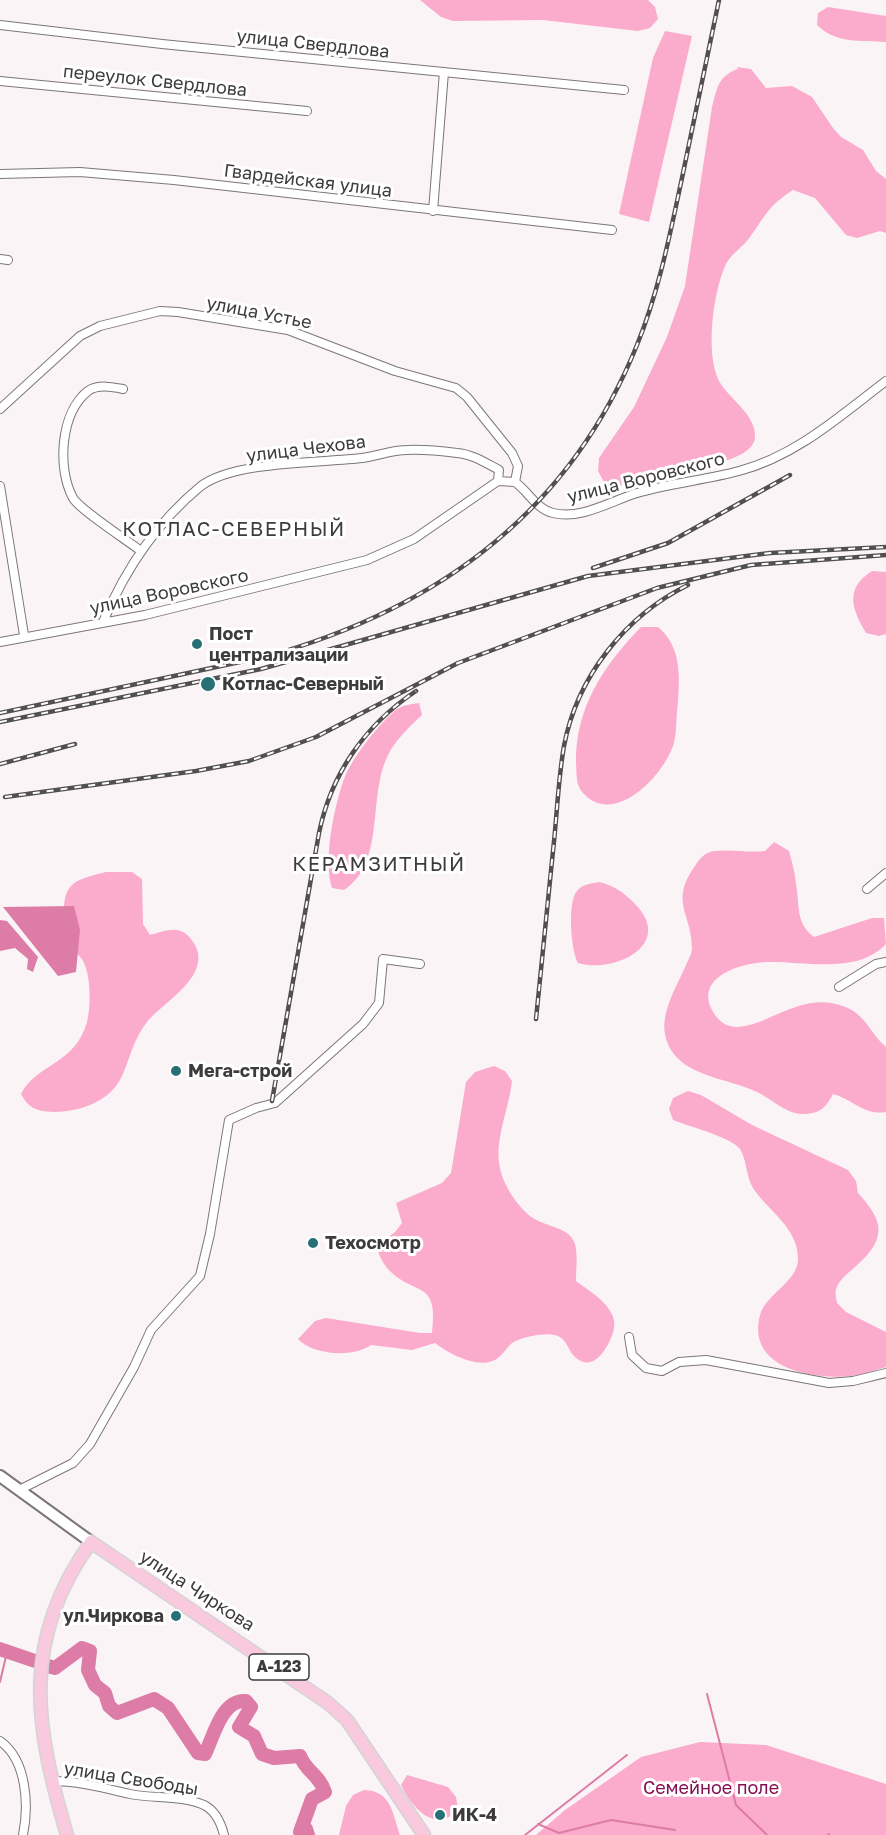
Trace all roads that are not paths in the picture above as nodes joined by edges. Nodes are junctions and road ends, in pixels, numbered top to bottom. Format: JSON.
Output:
{"nodes":[{"id":1,"x":0,"y":25,"type":"edge"},
{"id":2,"x":444,"y":72,"type":"junction"},
{"id":3,"x":0,"y":81,"type":"edge"},
{"id":4,"x":624,"y":90,"type":"dead end"},
{"id":5,"x":307,"y":111,"type":"dead end"},
{"id":6,"x":0,"y":174,"type":"edge"},
{"id":7,"x":433,"y":211,"type":"junction"},
{"id":8,"x":612,"y":230,"type":"dead end"},
{"id":9,"x":886,"y":381,"type":"edge"},
{"id":10,"x":123,"y":389,"type":"dead end"},
{"id":11,"x":0,"y":409,"type":"edge"},
{"id":12,"x":498,"y":481,"type":"junction"},
{"id":13,"x":515,"y":482,"type":"junction"},
{"id":14,"x":0,"y":486,"type":"edge"},
{"id":15,"x":141,"y":551,"type":"junction"},
{"id":16,"x":104,"y":622,"type":"junction"},
{"id":17,"x":24,"y":635,"type":"junction"},
{"id":18,"x":0,"y":642,"type":"edge"},
{"id":19,"x":886,"y":873,"type":"edge"},
{"id":20,"x":867,"y":889,"type":"dead end"},
{"id":21,"x":886,"y":962,"type":"edge"},
{"id":22,"x":420,"y":964,"type":"dead end"},
{"id":23,"x":839,"y":987,"type":"dead end"},
{"id":24,"x":628,"y":1337,"type":"dead end"},
{"id":25,"x":886,"y":1374,"type":"edge"},
{"id":26,"x":0,"y":1476,"type":"edge"},
{"id":27,"x":20,"y":1490,"type":"junction"},
{"id":28,"x":92,"y":1542,"type":"junction"},
{"id":29,"x":3,"y":1743,"type":"edge"},
{"id":30,"x":51,"y":1781,"type":"junction"},
{"id":31,"x":24,"y":1835,"type":"edge"},
{"id":32,"x":67,"y":1835,"type":"edge"},
{"id":33,"x":224,"y":1835,"type":"edge"},
{"id":34,"x":424,"y":1835,"type":"edge"}],
"edges":[{"from":1,"to":2,"type":"street","name":"улица Свердлова"},
{"from":2,"to":4,"type":"street","name":"улица Свердлова"},
{"from":2,"to":7,"type":"street"},
{"from":3,"to":5,"type":"street","name":"переулок Свердлова"},
{"from":6,"to":7,"type":"street","name":"Гвардейская улица"},
{"from":7,"to":8,"type":"street","name":"Гвардейская улица"},
{"from":9,"to":13,"type":"street","name":"улица Воровского"},
{"from":10,"to":15,"type":"street"},
{"from":11,"to":13,"type":"street","name":"улица Устье"},
{"from":12,"to":13,"type":"street"},
{"from":12,"to":15,"type":"street","name":"улица Чехова"},
{"from":12,"to":16,"type":"street","name":"улица Воровского"},
{"from":14,"to":17,"type":"street"},
{"from":15,"to":16,"type":"street","name":"улица Чехова"},
{"from":16,"to":17,"type":"street","name":"улица Воровского"},
{"from":17,"to":18,"type":"street","name":"улица Воровского"},
{"from":19,"to":20,"type":"street"},
{"from":21,"to":23,"type":"street"},
{"from":22,"to":27,"type":"street"},
{"from":24,"to":25,"type":"street"},
{"from":26,"to":27,"type":"main road","name":"улица Чиркова"},
{"from":27,"to":28,"type":"main road","name":"улица Чиркова"},
{"from":28,"to":30,"type":"main road"},
{"from":28,"to":34,"type":"main road","name":"улица Чиркова","number":"А-123"},
{"from":29,"to":31,"type":"street"},
{"from":30,"to":32,"type":"main road"},
{"from":30,"to":33,"type":"street","name":"улица Свободы"}]}
